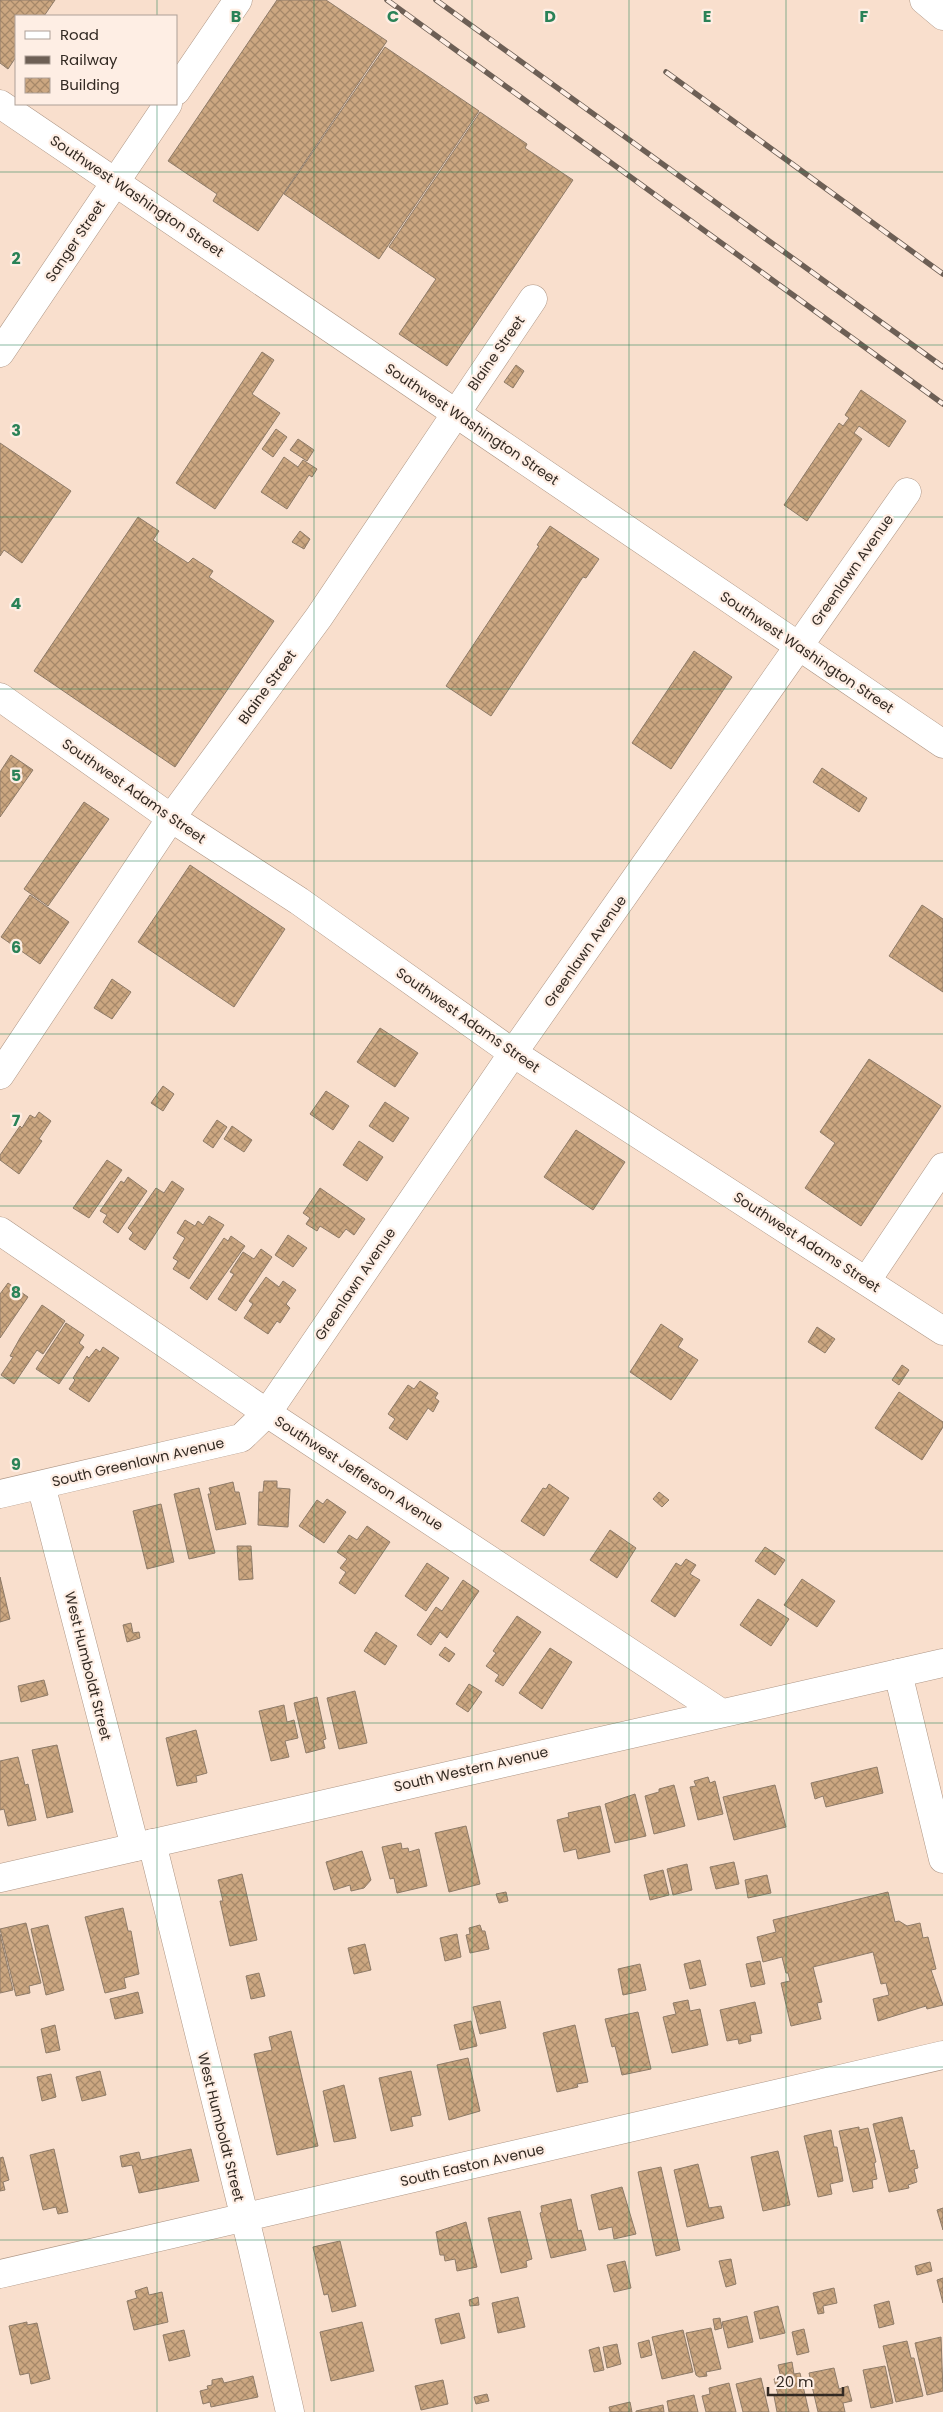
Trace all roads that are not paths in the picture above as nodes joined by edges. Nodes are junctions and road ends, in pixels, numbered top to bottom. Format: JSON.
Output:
{"nodes":[{"id":1,"x":238,"y":0,"type":"edge"},
{"id":2,"x":924,"y":0,"type":"edge"},
{"id":3,"x":943,"y":16,"type":"edge"},
{"id":4,"x":178,"y":88,"type":"edge"},
{"id":5,"x":0,"y":104,"type":"edge"},
{"id":6,"x":167,"y":105,"type":"edge"},
{"id":7,"x":115,"y":181,"type":"junction"},
{"id":8,"x":533,"y":299,"type":"dead end"},
{"id":9,"x":0,"y":353,"type":"edge"},
{"id":10,"x":455,"y":412,"type":"junction"},
{"id":11,"x":907,"y":492,"type":"dead end"},
{"id":12,"x":798,"y":646,"type":"junction"},
{"id":13,"x":0,"y":698,"type":"edge"},
{"id":14,"x":943,"y":744,"type":"edge"},
{"id":15,"x":171,"y":818,"type":"junction"},
{"id":16,"x":513,"y":1053,"type":"junction"},
{"id":17,"x":0,"y":1075,"type":"edge"},
{"id":18,"x":943,"y":1167,"type":"edge"},
{"id":19,"x":0,"y":1231,"type":"edge"},
{"id":20,"x":867,"y":1280,"type":"junction"},
{"id":21,"x":943,"y":1331,"type":"edge"},
{"id":22,"x":267,"y":1413,"type":"junction"},
{"id":23,"x":41,"y":1485,"type":"junction"},
{"id":24,"x":0,"y":1494,"type":"edge"},
{"id":25,"x":943,"y":1663,"type":"edge"},
{"id":26,"x":898,"y":1673,"type":"junction"},
{"id":27,"x":720,"y":1712,"type":"junction"},
{"id":28,"x":143,"y":1845,"type":"junction"},
{"id":29,"x":943,"y":1859,"type":"edge"},
{"id":30,"x":0,"y":1878,"type":"edge"},
{"id":31,"x":943,"y":2055,"type":"edge"},
{"id":32,"x":243,"y":2217,"type":"junction"},
{"id":33,"x":0,"y":2274,"type":"edge"},
{"id":34,"x":290,"y":2412,"type":"edge"}],
"edges":[{"from":1,"to":4,"type":"street"},
{"from":2,"to":3,"type":"street"},
{"from":5,"to":7,"type":"street","name":"Southwest Washington Street"},
{"from":6,"to":7,"type":"street","name":"Sanger Street"},
{"from":7,"to":9,"type":"street","name":"Sanger Street"},
{"from":7,"to":10,"type":"street","name":"Southwest Washington Street"},
{"from":8,"to":10,"type":"street","name":"Blaine Street"},
{"from":10,"to":12,"type":"street","name":"Southwest Washington Street"},
{"from":10,"to":15,"type":"street","name":"Blaine Street"},
{"from":11,"to":12,"type":"street","name":"Greenlawn Avenue"},
{"from":12,"to":14,"type":"street","name":"Southwest Washington Street"},
{"from":12,"to":16,"type":"street","name":"Greenlawn Avenue"},
{"from":13,"to":15,"type":"street","name":"Southwest Adams Street"},
{"from":15,"to":16,"type":"street","name":"Southwest Adams Street"},
{"from":15,"to":17,"type":"street","name":"Blaine Street"},
{"from":16,"to":20,"type":"street","name":"Southwest Adams Street"},
{"from":16,"to":22,"type":"street","name":"Greenlawn Avenue"},
{"from":18,"to":20,"type":"street"},
{"from":19,"to":22,"type":"street","name":"Southwest Jefferson Avenue"},
{"from":20,"to":21,"type":"street","name":"Southwest Adams Street"},
{"from":22,"to":23,"type":"street","name":"South Greenlawn Avenue"},
{"from":22,"to":27,"type":"street","name":"Southwest Jefferson Avenue"},
{"from":23,"to":24,"type":"street","name":"South Greenlawn Avenue"},
{"from":23,"to":28,"type":"street","name":"West Humboldt Street"},
{"from":25,"to":26,"type":"street","name":"South Western Avenue"},
{"from":26,"to":27,"type":"street","name":"South Western Avenue"},
{"from":26,"to":29,"type":"street"},
{"from":27,"to":28,"type":"street","name":"South Western Avenue"},
{"from":28,"to":30,"type":"street","name":"South Western Avenue"},
{"from":28,"to":32,"type":"street","name":"West Humboldt Street"},
{"from":31,"to":32,"type":"street","name":"South Easton Avenue"},
{"from":32,"to":33,"type":"street","name":"South Easton Avenue"},
{"from":32,"to":34,"type":"street","name":"West Humboldt Street"}]}
